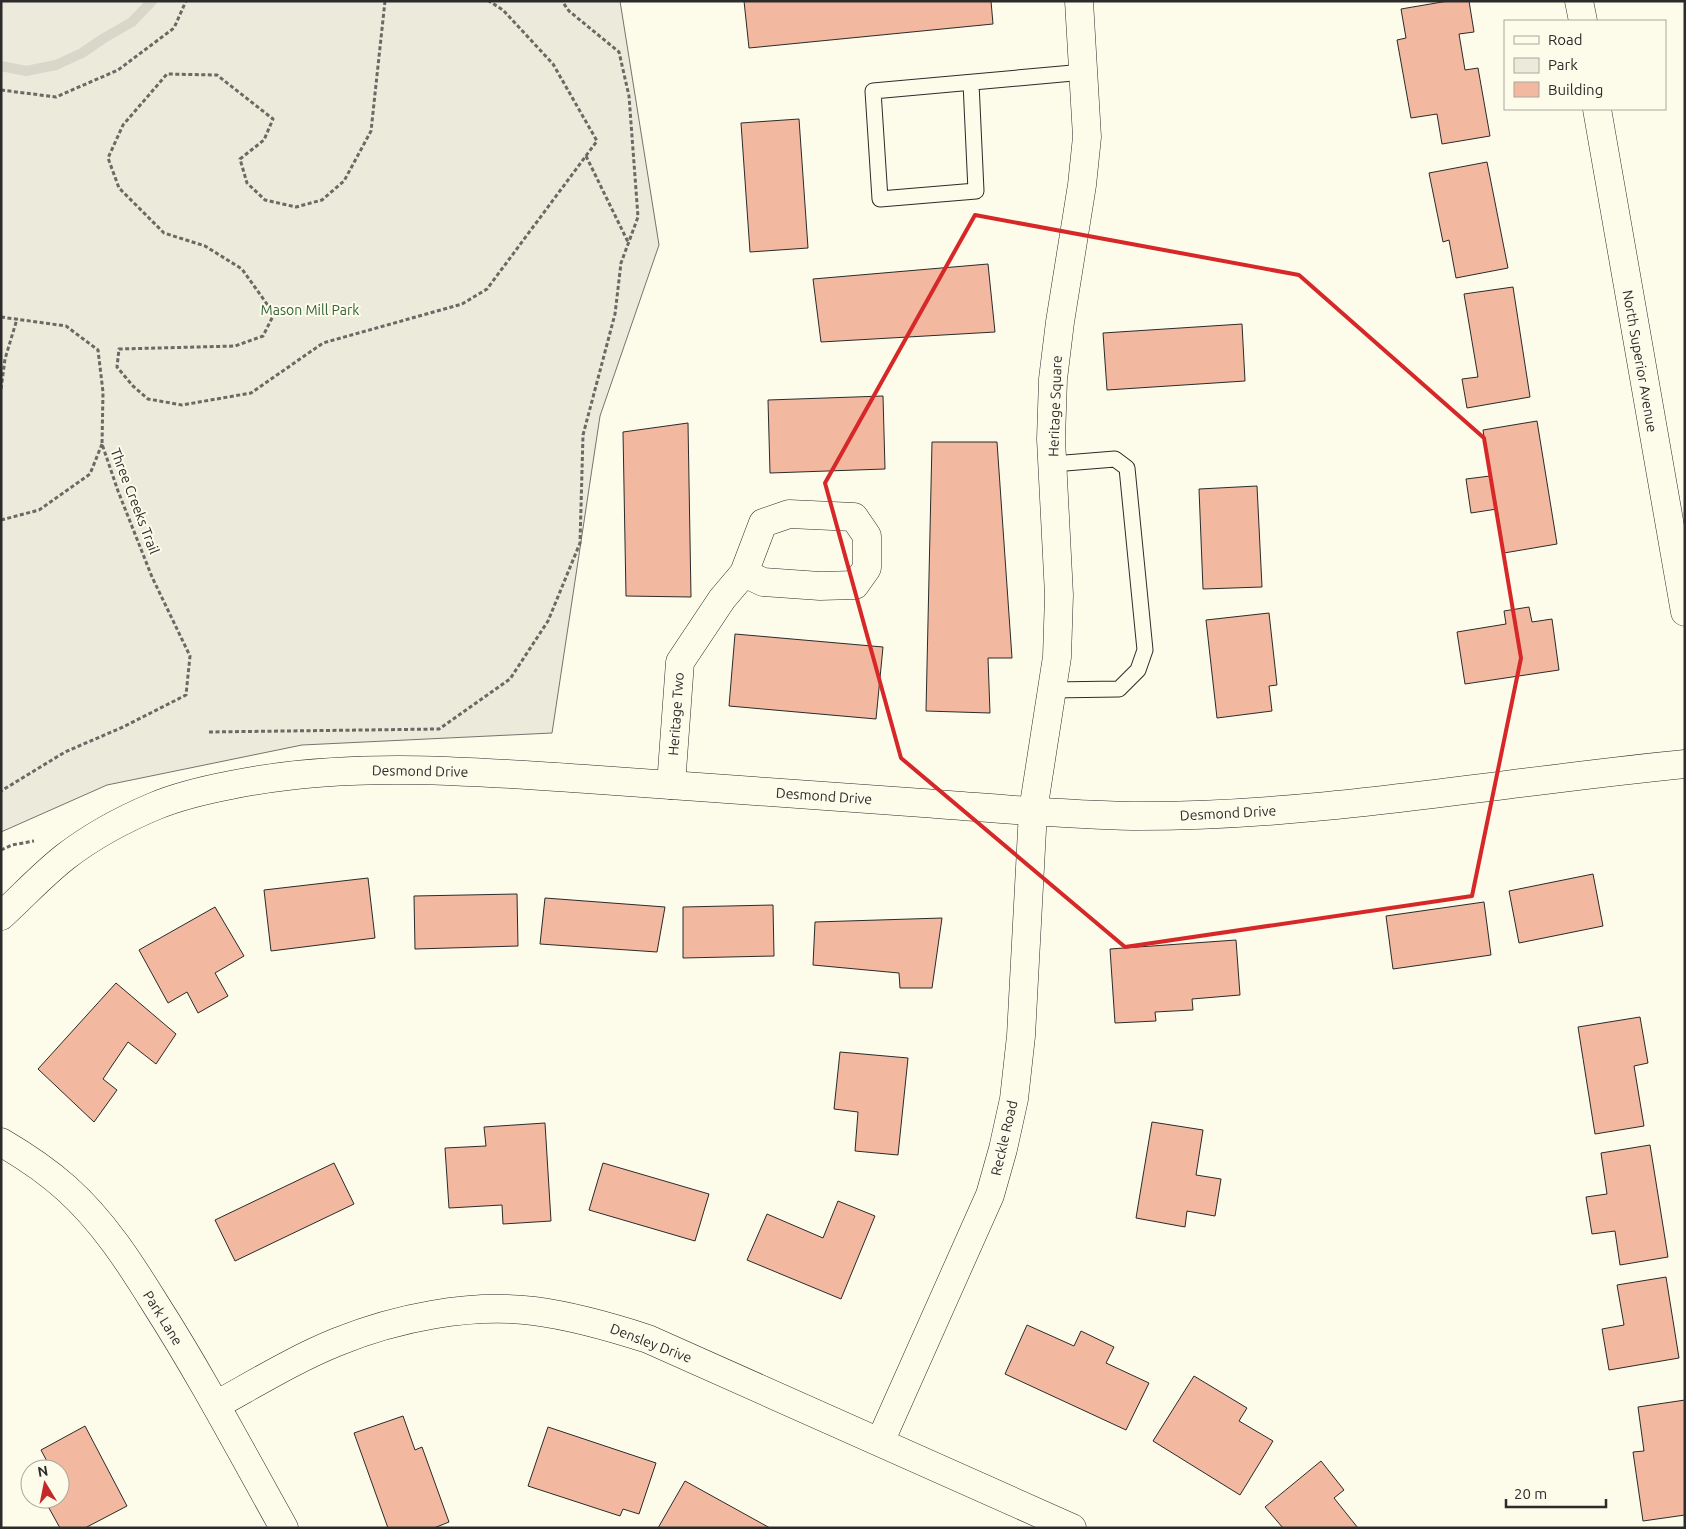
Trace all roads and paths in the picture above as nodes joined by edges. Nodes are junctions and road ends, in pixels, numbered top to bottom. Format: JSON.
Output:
{"nodes":[{"id":1,"x":186,"y":1,"type":"edge"},
{"id":2,"x":385,"y":1,"type":"edge"},
{"id":3,"x":489,"y":1,"type":"edge"},
{"id":4,"x":562,"y":1,"type":"edge"},
{"id":5,"x":1080,"y":1,"type":"edge"},
{"id":6,"x":1579,"y":1,"type":"edge"},
{"id":7,"x":1583,"y":20,"type":"edge"},
{"id":8,"x":1084,"y":72,"type":"junction"},
{"id":9,"x":971,"y":83,"type":"junction"},
{"id":10,"x":1,"y":90,"type":"edge"},
{"id":11,"x":1597,"y":110,"type":"edge"},
{"id":12,"x":586,"y":156,"type":"junction"},
{"id":13,"x":628,"y":243,"type":"junction"},
{"id":14,"x":1,"y":317,"type":"edge"},
{"id":15,"x":17,"y":319,"type":"junction"},
{"id":16,"x":1,"y":389,"type":"edge"},
{"id":17,"x":102,"y":444,"type":"junction"},
{"id":18,"x":1053,"y":464,"type":"junction"},
{"id":19,"x":1,"y":520,"type":"edge"},
{"id":20,"x":744,"y":573,"type":"dead end"},
{"id":21,"x":1685,"y":612,"type":"edge"},
{"id":22,"x":1051,"y":690,"type":"junction"},
{"id":23,"x":210,"y":732,"type":"dead end"},
{"id":24,"x":1685,"y":764,"type":"edge"},
{"id":25,"x":671,"y":785,"type":"junction"},
{"id":26,"x":1,"y":791,"type":"edge"},
{"id":27,"x":1033,"y":811,"type":"junction"},
{"id":28,"x":1,"y":916,"type":"edge"},
{"id":29,"x":1,"y":1142,"type":"edge"},
{"id":30,"x":216,"y":1405,"type":"junction"},
{"id":31,"x":880,"y":1442,"type":"junction"},
{"id":32,"x":284,"y":1528,"type":"edge"},
{"id":33,"x":1072,"y":1528,"type":"edge"}],
"edges":[{"from":1,"to":10,"type":"path"},
{"from":2,"to":12,"type":"path"},
{"from":3,"to":12,"type":"path"},
{"from":4,"to":13,"type":"path"},
{"from":5,"to":8,"type":"street","name":"Heritage Square"},
{"from":6,"to":7,"type":"street"},
{"from":8,"to":9,"type":"lane"},
{"from":8,"to":18,"type":"street","name":"Heritage Square"},
{"from":9,"to":9,"type":"lane"},
{"from":11,"to":21,"type":"street","name":"North Superior Avenue"},
{"from":12,"to":13,"type":"path"},
{"from":13,"to":23,"type":"path"},
{"from":14,"to":15,"type":"path","name":"Three Creeks Trail"},
{"from":15,"to":16,"type":"path"},
{"from":15,"to":17,"type":"path","name":"Three Creeks Trail"},
{"from":17,"to":19,"type":"path"},
{"from":17,"to":26,"type":"path","name":"Three Creeks Trail"},
{"from":18,"to":22,"type":"street","name":"Heritage Square"},
{"from":18,"to":22,"type":"lane"},
{"from":20,"to":25,"type":"street","name":"Heritage Two"},
{"from":22,"to":27,"type":"street","name":"Heritage Square"},
{"from":24,"to":27,"type":"street","name":"Desmond Drive"},
{"from":25,"to":27,"type":"street","name":"Desmond Drive"},
{"from":25,"to":28,"type":"street","name":"Desmond Drive"},
{"from":27,"to":31,"type":"street","name":"Reckle Road"},
{"from":29,"to":30,"type":"street","name":"Park Lane"},
{"from":30,"to":31,"type":"street","name":"Densley Drive"},
{"from":30,"to":32,"type":"street","name":"Park Lane"},
{"from":31,"to":33,"type":"street","name":"Densley Drive"}]}
